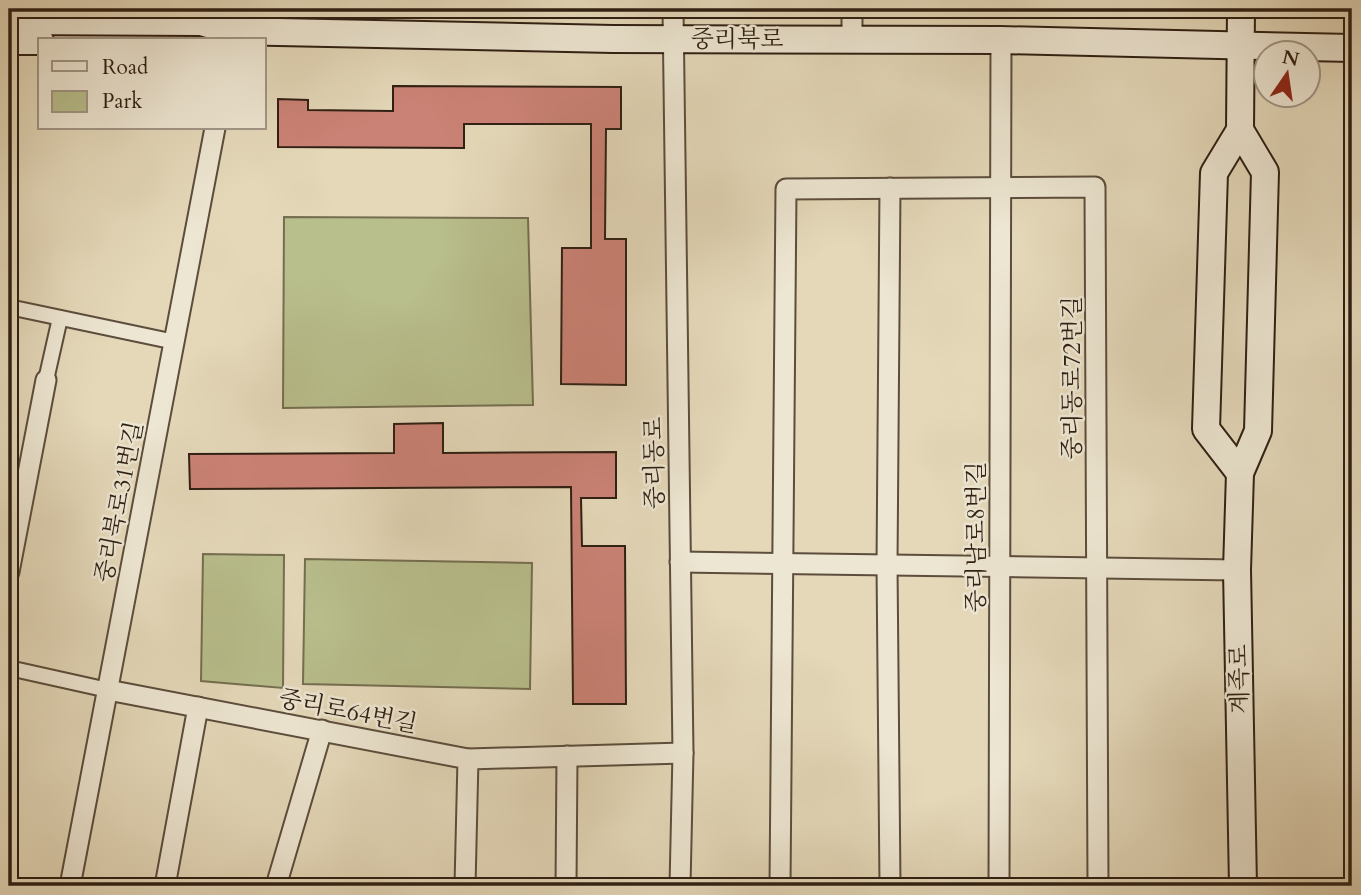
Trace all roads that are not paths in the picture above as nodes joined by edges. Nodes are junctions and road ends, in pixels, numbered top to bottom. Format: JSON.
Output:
{"nodes":[{"id":1,"x":673,"y":9,"type":"edge"},
{"id":2,"x":852,"y":9,"type":"edge"},
{"id":3,"x":1241,"y":9,"type":"edge"},
{"id":4,"x":9,"y":21,"type":"edge"},
{"id":5,"x":232,"y":36,"type":"edge"},
{"id":6,"x":852,"y":38,"type":"junction"},
{"id":7,"x":672,"y":39,"type":"junction"},
{"id":8,"x":1001,"y":40,"type":"junction"},
{"id":9,"x":9,"y":41,"type":"edge"},
{"id":10,"x":38,"y":41,"type":"edge"},
{"id":11,"x":1241,"y":45,"type":"junction"},
{"id":12,"x":1352,"y":48,"type":"edge"},
{"id":13,"x":215,"y":130,"type":"edge"},
{"id":14,"x":1240,"y":130,"type":"junction"},
{"id":15,"x":890,"y":188,"type":"junction"},
{"id":16,"x":1000,"y":188,"type":"junction"},
{"id":17,"x":9,"y":307,"type":"edge"},
{"id":18,"x":60,"y":318,"type":"junction"},
{"id":19,"x":175,"y":342,"type":"junction"},
{"id":20,"x":46,"y":380,"type":"joint"},
{"id":21,"x":1240,"y":472,"type":"junction"},
{"id":22,"x":680,"y":562,"type":"junction"},
{"id":23,"x":785,"y":564,"type":"junction"},
{"id":24,"x":887,"y":565,"type":"junction"},
{"id":25,"x":1000,"y":567,"type":"junction"},
{"id":26,"x":1098,"y":568,"type":"junction"},
{"id":27,"x":1237,"y":570,"type":"junction"},
{"id":28,"x":9,"y":572,"type":"edge"},
{"id":29,"x":9,"y":668,"type":"edge"},
{"id":30,"x":108,"y":690,"type":"junction"},
{"id":31,"x":198,"y":707,"type":"junction"},
{"id":32,"x":322,"y":730,"type":"junction"},
{"id":33,"x":683,"y":753,"type":"junction"},
{"id":34,"x":566,"y":756,"type":"junction"},
{"id":35,"x":468,"y":759,"type":"junction"},
{"id":36,"x":70,"y":886,"type":"edge"},
{"id":37,"x":165,"y":886,"type":"edge"},
{"id":38,"x":276,"y":886,"type":"edge"},
{"id":39,"x":465,"y":886,"type":"edge"},
{"id":40,"x":566,"y":886,"type":"edge"},
{"id":41,"x":680,"y":886,"type":"edge"},
{"id":42,"x":780,"y":886,"type":"edge"},
{"id":43,"x":890,"y":886,"type":"edge"},
{"id":44,"x":999,"y":886,"type":"edge"},
{"id":45,"x":1098,"y":886,"type":"edge"},
{"id":46,"x":1243,"y":886,"type":"edge"}],
"edges":[{"from":1,"to":7,"type":"street","name":"중리동로"},
{"from":2,"to":6,"type":"street"},
{"from":3,"to":11,"type":"main road"},
{"from":4,"to":5,"type":"main road","name":"중리북로"},
{"from":5,"to":7,"type":"main road","name":"중리북로"},
{"from":6,"to":7,"type":"main road","name":"중리북로"},
{"from":6,"to":8,"type":"main road","name":"중리북로"},
{"from":7,"to":22,"type":"street","name":"중리동로"},
{"from":8,"to":11,"type":"main road","name":"중리북로"},
{"from":8,"to":16,"type":"street","name":"중리남로8번길"},
{"from":9,"to":10,"type":"main road"},
{"from":11,"to":12,"type":"main road","name":"중리북로"},
{"from":11,"to":14,"type":"main road"},
{"from":13,"to":19,"type":"street","name":"중리북로31번길"},
{"from":14,"to":21,"type":"main road","name":"계족로"},
{"from":14,"to":21,"type":"main road"},
{"from":15,"to":16,"type":"street"},
{"from":15,"to":23,"type":"street"},
{"from":15,"to":24,"type":"street"},
{"from":16,"to":25,"type":"street","name":"중리남로8번길"},
{"from":16,"to":26,"type":"street","name":"중리동로72번길"},
{"from":17,"to":18,"type":"street"},
{"from":18,"to":19,"type":"street"},
{"from":18,"to":20,"type":"street"},
{"from":19,"to":30,"type":"street","name":"중리북로31번길"},
{"from":20,"to":28,"type":"street"},
{"from":21,"to":27,"type":"main road","name":"계족로"},
{"from":22,"to":23,"type":"street"},
{"from":22,"to":33,"type":"street","name":"중리동로"},
{"from":23,"to":24,"type":"street"},
{"from":23,"to":42,"type":"street"},
{"from":24,"to":25,"type":"street"},
{"from":24,"to":43,"type":"street"},
{"from":25,"to":26,"type":"street"},
{"from":25,"to":44,"type":"street","name":"중리남로8번길"},
{"from":26,"to":27,"type":"street"},
{"from":26,"to":45,"type":"street","name":"중리동로72번길"},
{"from":27,"to":46,"type":"main road","name":"계족로"},
{"from":29,"to":30,"type":"street","name":"중리로64번길"},
{"from":30,"to":31,"type":"street","name":"중리로64번길"},
{"from":30,"to":36,"type":"street","name":"중리북로31번길"},
{"from":31,"to":32,"type":"street","name":"중리로64번길"},
{"from":31,"to":37,"type":"street"},
{"from":32,"to":35,"type":"street","name":"중리로64번길"},
{"from":32,"to":38,"type":"street"},
{"from":33,"to":34,"type":"street","name":"중리로64번길"},
{"from":33,"to":41,"type":"street","name":"중리동로"},
{"from":34,"to":35,"type":"street","name":"중리로64번길"},
{"from":34,"to":40,"type":"street"},
{"from":35,"to":39,"type":"street"}]}
